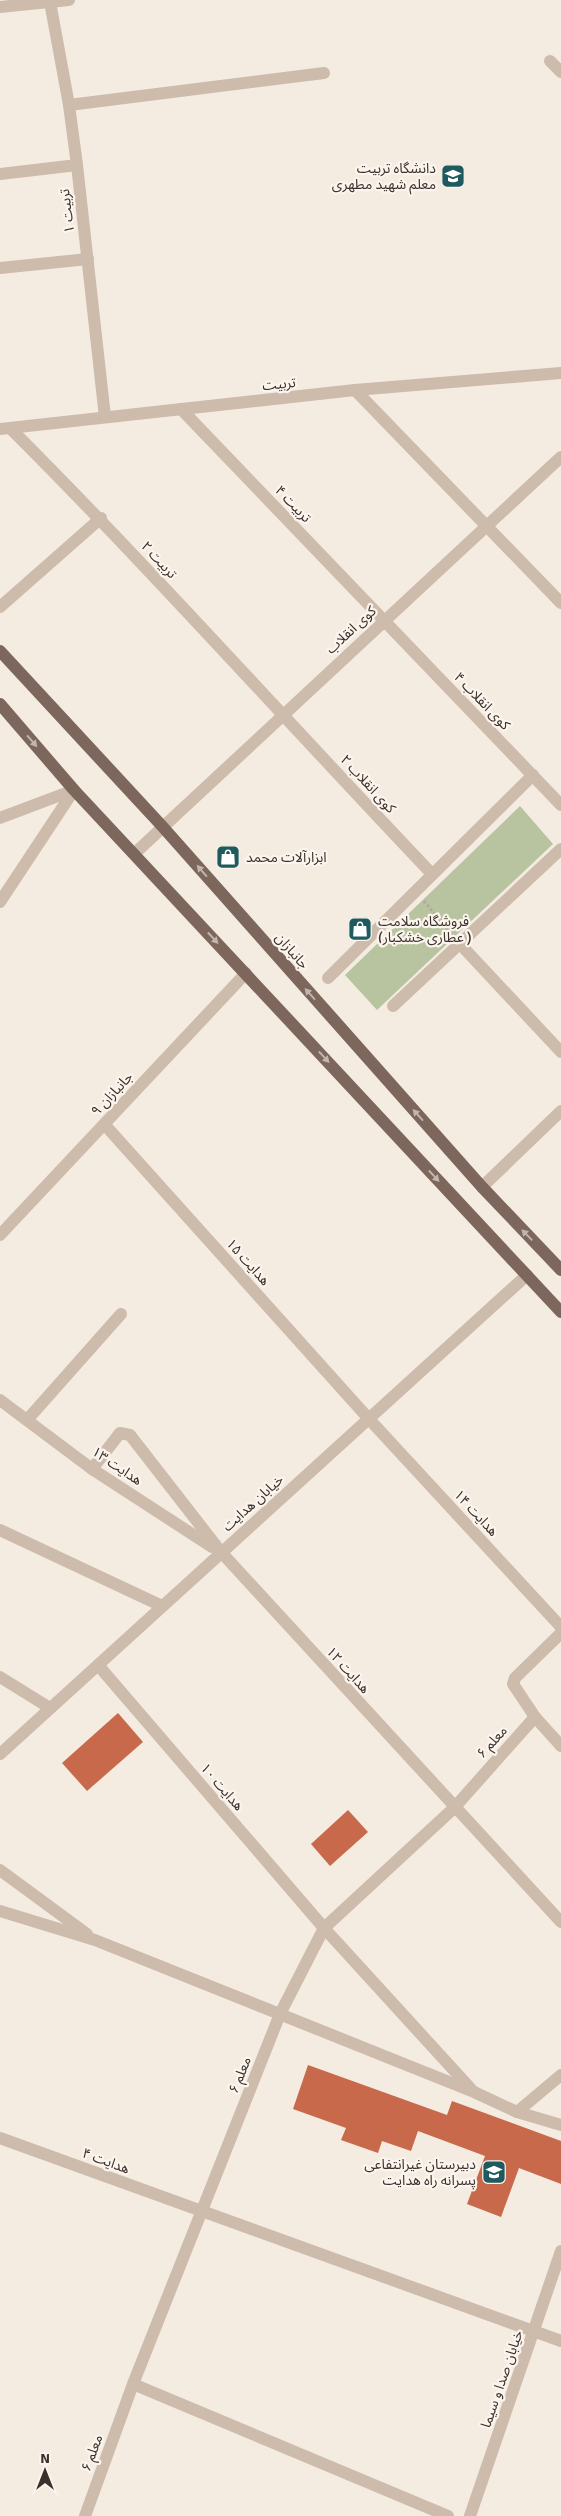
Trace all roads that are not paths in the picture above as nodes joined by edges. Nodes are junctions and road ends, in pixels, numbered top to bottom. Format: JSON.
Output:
{"nodes":[{"id":1,"x":69,"y":0,"type":"edge"},
{"id":2,"x":50,"y":2,"type":"junction"},
{"id":3,"x":0,"y":7,"type":"edge"},
{"id":4,"x":550,"y":61,"type":"dead end"},
{"id":5,"x":561,"y":72,"type":"edge"},
{"id":6,"x":324,"y":73,"type":"dead end"},
{"id":7,"x":69,"y":105,"type":"junction"},
{"id":8,"x":77,"y":165,"type":"junction"},
{"id":9,"x":0,"y":174,"type":"edge"},
{"id":10,"x":88,"y":259,"type":"junction"},
{"id":11,"x":0,"y":268,"type":"edge"},
{"id":12,"x":561,"y":373,"type":"edge"},
{"id":13,"x":355,"y":390,"type":"junction"},
{"id":14,"x":181,"y":409,"type":"junction"},
{"id":15,"x":106,"y":418,"type":"junction"},
{"id":16,"x":5,"y":429,"type":"edge"},
{"id":17,"x":561,"y":457,"type":"edge"},
{"id":18,"x":101,"y":518,"type":"junction"},
{"id":19,"x":487,"y":526,"type":"junction"},
{"id":20,"x":561,"y":603,"type":"edge"},
{"id":21,"x":0,"y":607,"type":"edge"},
{"id":22,"x":384,"y":620,"type":"junction"},
{"id":23,"x":0,"y":651,"type":"edge"},
{"id":24,"x":0,"y":704,"type":"edge"},
{"id":25,"x":281,"y":715,"type":"junction"},
{"id":26,"x":532,"y":775,"type":"junction"},
{"id":27,"x":74,"y":790,"type":"junction"},
{"id":28,"x":560,"y":802,"type":"edge"},
{"id":29,"x":0,"y":818,"type":"edge"},
{"id":30,"x":162,"y":826,"type":"junction"},
{"id":31,"x":561,"y":848,"type":"edge"},
{"id":32,"x":134,"y":854,"type":"junction"},
{"id":33,"x":432,"y":874,"type":"junction"},
{"id":34,"x":0,"y":902,"type":"edge"},
{"id":35,"x":460,"y":944,"type":"junction"},
{"id":36,"x":246,"y":973,"type":"junction"},
{"id":37,"x":328,"y":978,"type":"dead end"},
{"id":38,"x":393,"y":1006,"type":"dead end"},
{"id":39,"x":561,"y":1052,"type":"edge"},
{"id":40,"x":561,"y":1111,"type":"edge"},
{"id":41,"x":105,"y":1124,"type":"junction"},
{"id":42,"x":482,"y":1187,"type":"junction"},
{"id":43,"x":0,"y":1235,"type":"edge"},
{"id":44,"x":561,"y":1270,"type":"edge"},
{"id":45,"x":528,"y":1275,"type":"junction"},
{"id":46,"x":561,"y":1312,"type":"edge"},
{"id":47,"x":121,"y":1314,"type":"dead end"},
{"id":48,"x":0,"y":1400,"type":"edge"},
{"id":49,"x":369,"y":1419,"type":"junction"},
{"id":50,"x":27,"y":1420,"type":"junction"},
{"id":51,"x":92,"y":1469,"type":"junction"},
{"id":52,"x":0,"y":1530,"type":"edge"},
{"id":53,"x":221,"y":1552,"type":"junction"},
{"id":54,"x":162,"y":1606,"type":"junction"},
{"id":55,"x":561,"y":1627,"type":"edge"},
{"id":56,"x":561,"y":1633,"type":"edge"},
{"id":57,"x":98,"y":1665,"type":"junction"},
{"id":58,"x":0,"y":1677,"type":"edge"},
{"id":59,"x":50,"y":1708,"type":"junction"},
{"id":60,"x":535,"y":1717,"type":"junction"},
{"id":61,"x":561,"y":1746,"type":"edge"},
{"id":62,"x":0,"y":1754,"type":"edge"},
{"id":63,"x":454,"y":1808,"type":"junction"},
{"id":64,"x":0,"y":1870,"type":"edge"},
{"id":65,"x":0,"y":1911,"type":"edge"},
{"id":66,"x":561,"y":1922,"type":"edge"},
{"id":67,"x":324,"y":1928,"type":"junction"},
{"id":68,"x":95,"y":1940,"type":"junction"},
{"id":69,"x":280,"y":2014,"type":"junction"},
{"id":70,"x":561,"y":2075,"type":"edge"},
{"id":71,"x":474,"y":2092,"type":"junction"},
{"id":72,"x":517,"y":2112,"type":"junction"},
{"id":73,"x":561,"y":2125,"type":"edge"},
{"id":74,"x":0,"y":2138,"type":"edge"},
{"id":75,"x":202,"y":2212,"type":"junction"},
{"id":76,"x":561,"y":2251,"type":"edge"},
{"id":77,"x":535,"y":2331,"type":"junction"},
{"id":78,"x":561,"y":2341,"type":"edge"},
{"id":79,"x":133,"y":2384,"type":"junction"},
{"id":80,"x":85,"y":2516,"type":"edge"},
{"id":81,"x":448,"y":2516,"type":"edge"},
{"id":82,"x":470,"y":2516,"type":"edge"}],
"edges":[{"from":1,"to":2,"type":"street"},
{"from":2,"to":3,"type":"street"},
{"from":2,"to":7,"type":"street","name":"تربیت ۱"},
{"from":4,"to":5,"type":"street"},
{"from":6,"to":7,"type":"street"},
{"from":7,"to":8,"type":"street","name":"تربیت ۱"},
{"from":8,"to":9,"type":"street"},
{"from":8,"to":10,"type":"street","name":"تربیت ۱"},
{"from":10,"to":11,"type":"street"},
{"from":10,"to":15,"type":"street","name":"تربیت ۱"},
{"from":12,"to":13,"type":"street","name":"تربیت"},
{"from":13,"to":14,"type":"street","name":"تربیت"},
{"from":13,"to":19,"type":"street"},
{"from":14,"to":15,"type":"street","name":"تربیت"},
{"from":14,"to":22,"type":"street","name":"تربیت ۴"},
{"from":15,"to":16,"type":"street","name":"تربیت"},
{"from":16,"to":18,"type":"street","name":"تربیت ۲"},
{"from":17,"to":19,"type":"street","name":"کوی انقلاب"},
{"from":18,"to":21,"type":"street"},
{"from":18,"to":25,"type":"street","name":"تربیت ۲"},
{"from":19,"to":20,"type":"street"},
{"from":19,"to":22,"type":"street","name":"کوی انقلاب"},
{"from":22,"to":25,"type":"street","name":"کوی انقلاب"},
{"from":22,"to":26,"type":"street","name":"کوی انقلاب ۴"},
{"from":23,"to":30,"type":"main road","name":"جانبازان"},
{"from":24,"to":27,"type":"main road","one_way":true},
{"from":25,"to":30,"type":"street","name":"کوی انقلاب"},
{"from":25,"to":33,"type":"street","name":"کوی انقلاب ۲"},
{"from":26,"to":28,"type":"street","name":"کوی انقلاب ۴"},
{"from":26,"to":33,"type":"street"},
{"from":27,"to":29,"type":"street"},
{"from":27,"to":32,"type":"main road"},
{"from":27,"to":34,"type":"street"},
{"from":30,"to":32,"type":"street","name":"کوی انقلاب"},
{"from":42,"to":30,"type":"main road","name":"جانبازان","one_way":true},
{"from":31,"to":35,"type":"street"},
{"from":32,"to":36,"type":"main road","one_way":true},
{"from":33,"to":37,"type":"street"},
{"from":35,"to":38,"type":"street"},
{"from":35,"to":39,"type":"street"},
{"from":36,"to":41,"type":"street","name":"جانبازان ۹"},
{"from":36,"to":45,"type":"main road","one_way":true},
{"from":40,"to":42,"type":"street"},
{"from":41,"to":43,"type":"street","name":"جانبازان ۹"},
{"from":41,"to":49,"type":"street","name":"هدایت ۱۵"},
{"from":44,"to":42,"type":"main road","name":"جانبازان","one_way":true},
{"from":45,"to":46,"type":"main road"},
{"from":45,"to":49,"type":"street","name":"خیابان هدایت"},
{"from":47,"to":50,"type":"street"},
{"from":48,"to":50,"type":"street","name":"هدایت ۱۳"},
{"from":49,"to":53,"type":"street","name":"خیابان هدایت"},
{"from":49,"to":55,"type":"street","name":"هدایت ۱۴"},
{"from":50,"to":51,"type":"street","name":"هدایت ۱۳"},
{"from":51,"to":53,"type":"street","name":"هدایت ۱۳"},
{"from":51,"to":53,"type":"street"},
{"from":52,"to":54,"type":"street"},
{"from":53,"to":54,"type":"street","name":"خیابان هدایت"},
{"from":53,"to":63,"type":"street","name":"هدایت ۱۲"},
{"from":54,"to":57,"type":"street","name":"خیابان هدایت"},
{"from":56,"to":60,"type":"street"},
{"from":57,"to":59,"type":"street","name":"خیابان هدایت"},
{"from":57,"to":67,"type":"street","name":"هدایت ۱۰"},
{"from":58,"to":59,"type":"street"},
{"from":59,"to":62,"type":"street","name":"خیابان هدایت"},
{"from":60,"to":61,"type":"street"},
{"from":60,"to":63,"type":"street","name":"معلم ۶"},
{"from":63,"to":66,"type":"street","name":"هدایت ۱۲"},
{"from":63,"to":67,"type":"street","name":"معلم ۶"},
{"from":64,"to":68,"type":"street"},
{"from":65,"to":68,"type":"street"},
{"from":67,"to":69,"type":"street","name":"معلم ۶"},
{"from":67,"to":71,"type":"street","name":"هدایت ۱۰"},
{"from":68,"to":69,"type":"street"},
{"from":69,"to":71,"type":"street"},
{"from":69,"to":75,"type":"street","name":"معلم ۶"},
{"from":70,"to":72,"type":"street"},
{"from":71,"to":72,"type":"street"},
{"from":72,"to":73,"type":"street"},
{"from":74,"to":75,"type":"street","name":"هدایت ۴"},
{"from":75,"to":77,"type":"street","name":"هدایت ۴"},
{"from":75,"to":79,"type":"street","name":"معلم ۶"},
{"from":76,"to":77,"type":"street","name":"خیابان صدا و سیما"},
{"from":77,"to":78,"type":"street","name":"هدایت ۴"},
{"from":77,"to":82,"type":"street","name":"خیابان صدا و سیما"},
{"from":79,"to":80,"type":"street","name":"معلم ۶"},
{"from":79,"to":81,"type":"street"}]}
